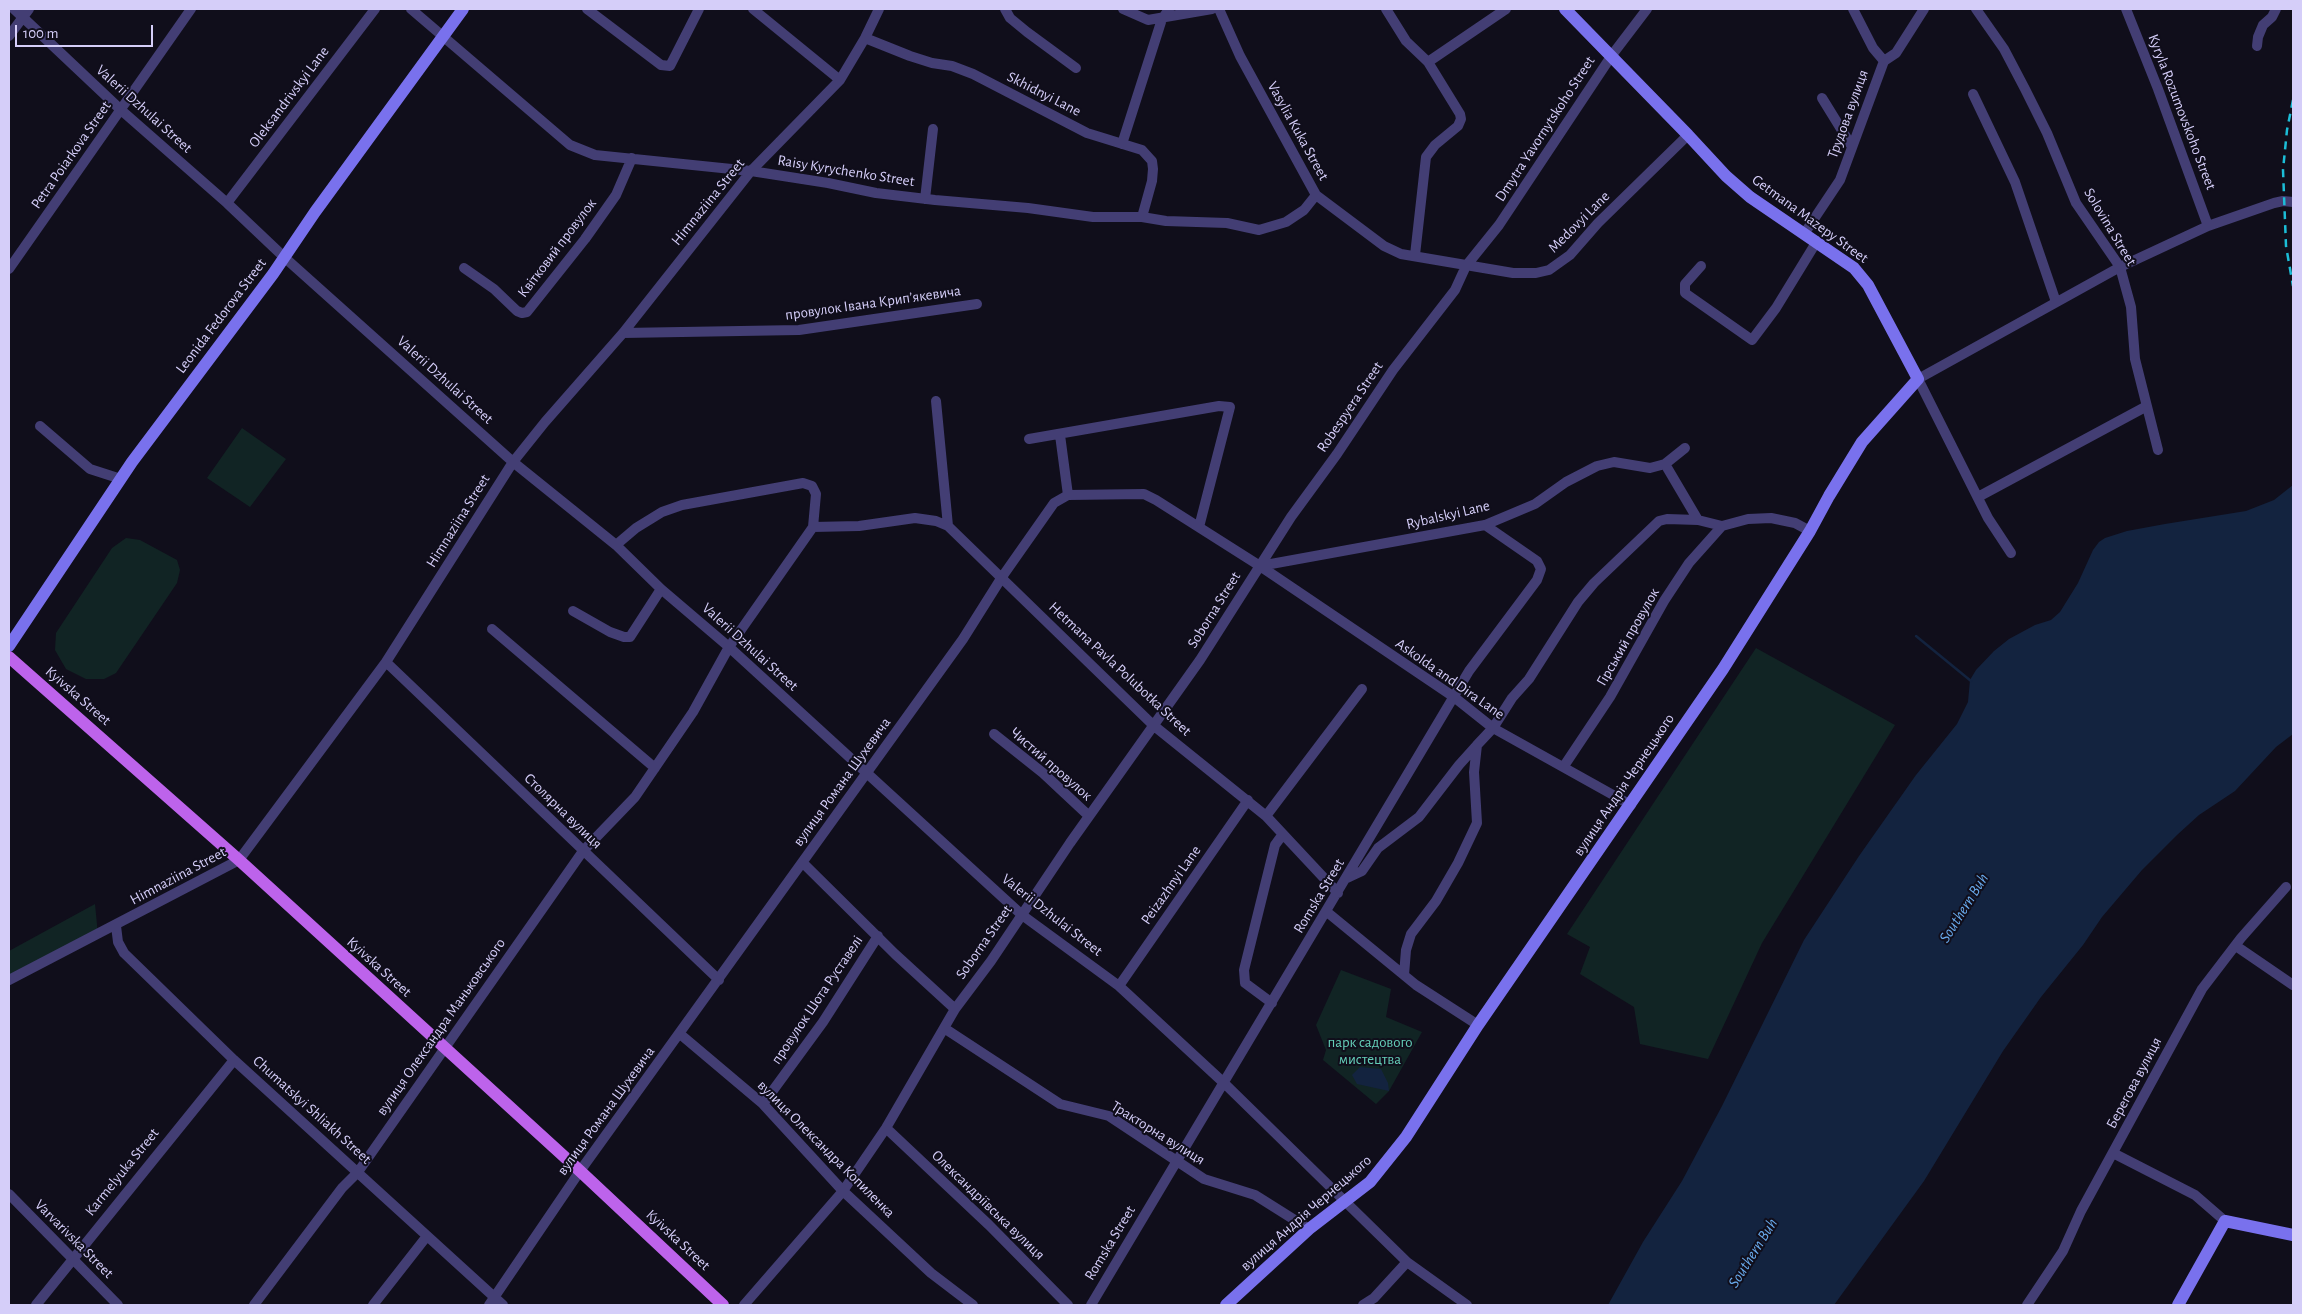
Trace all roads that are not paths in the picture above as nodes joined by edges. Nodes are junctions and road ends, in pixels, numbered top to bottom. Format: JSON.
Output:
{"nodes":[{"id":1,"x":14,"y":9,"type":"edge"},
{"id":2,"x":191,"y":9,"type":"edge"},
{"id":3,"x":375,"y":9,"type":"edge"},
{"id":4,"x":411,"y":9,"type":"edge"},
{"id":5,"x":463,"y":9,"type":"edge"},
{"id":6,"x":587,"y":9,"type":"edge"},
{"id":7,"x":699,"y":9,"type":"edge"},
{"id":8,"x":753,"y":9,"type":"edge"},
{"id":9,"x":879,"y":9,"type":"edge"},
{"id":10,"x":1004,"y":9,"type":"edge"},
{"id":11,"x":1123,"y":9,"type":"edge"},
{"id":12,"x":1169,"y":9,"type":"edge"},
{"id":13,"x":1212,"y":9,"type":"edge"},
{"id":14,"x":1219,"y":9,"type":"edge"},
{"id":15,"x":1386,"y":9,"type":"edge"},
{"id":16,"x":1506,"y":9,"type":"edge"},
{"id":17,"x":1565,"y":9,"type":"edge"},
{"id":18,"x":1647,"y":9,"type":"edge"},
{"id":19,"x":1853,"y":9,"type":"edge"},
{"id":20,"x":1924,"y":9,"type":"edge"},
{"id":21,"x":1976,"y":9,"type":"edge"},
{"id":22,"x":2126,"y":9,"type":"edge"},
{"id":23,"x":2276,"y":9,"type":"edge"},
{"id":24,"x":26,"y":13,"type":"edge"},
{"id":25,"x":1162,"y":19,"type":"junction"},
{"id":26,"x":9,"y":36,"type":"edge"},
{"id":27,"x":443,"y":36,"type":"junction"},
{"id":28,"x":865,"y":38,"type":"junction"},
{"id":29,"x":2257,"y":46,"type":"dead end"},
{"id":30,"x":1612,"y":55,"type":"junction"},
{"id":31,"x":1884,"y":61,"type":"junction"},
{"id":32,"x":1428,"y":62,"type":"junction"},
{"id":33,"x":1076,"y":68,"type":"dead end"},
{"id":34,"x":840,"y":80,"type":"junction"},
{"id":35,"x":1973,"y":94,"type":"dead end"},
{"id":36,"x":1822,"y":98,"type":"dead end"},
{"id":37,"x":121,"y":110,"type":"junction"},
{"id":38,"x":933,"y":128,"type":"dead end"},
{"id":39,"x":1688,"y":134,"type":"junction"},
{"id":40,"x":1122,"y":144,"type":"junction"},
{"id":41,"x":1851,"y":144,"type":"junction"},
{"id":42,"x":632,"y":158,"type":"junction"},
{"id":43,"x":751,"y":171,"type":"junction"},
{"id":44,"x":1316,"y":195,"type":"junction"},
{"id":45,"x":925,"y":199,"type":"junction"},
{"id":46,"x":2293,"y":202,"type":"edge"},
{"id":47,"x":227,"y":203,"type":"junction"},
{"id":48,"x":1142,"y":218,"type":"junction"},
{"id":49,"x":2208,"y":226,"type":"junction"},
{"id":50,"x":1804,"y":234,"type":"junction"},
{"id":51,"x":1817,"y":241,"type":"junction"},
{"id":52,"x":1415,"y":255,"type":"junction"},
{"id":53,"x":284,"y":258,"type":"junction"},
{"id":54,"x":1466,"y":266,"type":"junction"},
{"id":55,"x":1701,"y":266,"type":"dead end"},
{"id":56,"x":2120,"y":267,"type":"junction"},
{"id":57,"x":464,"y":268,"type":"dead end"},
{"id":58,"x":9,"y":269,"type":"edge"},
{"id":59,"x":2056,"y":302,"type":"junction"},
{"id":60,"x":977,"y":304,"type":"dead end"},
{"id":61,"x":623,"y":333,"type":"junction"},
{"id":62,"x":1918,"y":379,"type":"junction"},
{"id":63,"x":936,"y":401,"type":"dead end"},
{"id":64,"x":2147,"y":406,"type":"junction"},
{"id":65,"x":40,"y":426,"type":"dead end"},
{"id":66,"x":1060,"y":435,"type":"junction"},
{"id":67,"x":1029,"y":439,"type":"dead end"},
{"id":68,"x":1685,"y":448,"type":"dead end"},
{"id":69,"x":2158,"y":450,"type":"dead end"},
{"id":70,"x":513,"y":462,"type":"junction"},
{"id":71,"x":1666,"y":464,"type":"junction"},
{"id":72,"x":121,"y":480,"type":"junction"},
{"id":73,"x":1068,"y":495,"type":"junction"},
{"id":74,"x":1978,"y":497,"type":"junction"},
{"id":75,"x":1698,"y":520,"type":"junction"},
{"id":76,"x":1485,"y":524,"type":"junction"},
{"id":77,"x":948,"y":526,"type":"junction"},
{"id":78,"x":1722,"y":526,"type":"junction"},
{"id":79,"x":813,"y":527,"type":"junction"},
{"id":80,"x":1199,"y":527,"type":"junction"},
{"id":81,"x":1810,"y":531,"type":"junction"},
{"id":82,"x":616,"y":545,"type":"junction"},
{"id":83,"x":2011,"y":553,"type":"dead end"},
{"id":84,"x":1260,"y":566,"type":"junction"},
{"id":85,"x":1002,"y":577,"type":"junction"},
{"id":86,"x":662,"y":589,"type":"junction"},
{"id":87,"x":573,"y":611,"type":"dead end"},
{"id":88,"x":492,"y":629,"type":"dead end"},
{"id":89,"x":9,"y":646,"type":"edge"},
{"id":90,"x":729,"y":647,"type":"junction"},
{"id":91,"x":9,"y":657,"type":"edge"},
{"id":92,"x":386,"y":662,"type":"junction"},
{"id":93,"x":1362,"y":689,"type":"dead end"},
{"id":94,"x":1454,"y":697,"type":"junction"},
{"id":95,"x":1153,"y":724,"type":"junction"},
{"id":96,"x":1493,"y":728,"type":"junction"},
{"id":97,"x":994,"y":734,"type":"dead end"},
{"id":98,"x":1477,"y":745,"type":"junction"},
{"id":99,"x":1564,"y":766,"type":"junction"},
{"id":100,"x":654,"y":768,"type":"junction"},
{"id":101,"x":867,"y":773,"type":"junction"},
{"id":102,"x":1248,"y":800,"type":"junction"},
{"id":103,"x":1631,"y":804,"type":"junction"},
{"id":104,"x":1089,"y":816,"type":"junction"},
{"id":105,"x":1266,"y":816,"type":"junction"},
{"id":106,"x":1283,"y":834,"type":"junction"},
{"id":107,"x":583,"y":851,"type":"junction"},
{"id":108,"x":239,"y":860,"type":"junction"},
{"id":109,"x":803,"y":863,"type":"junction"},
{"id":110,"x":1345,"y":879,"type":"junction"},
{"id":111,"x":2286,"y":887,"type":"dead end"},
{"id":112,"x":1338,"y":893,"type":"junction"},
{"id":113,"x":1327,"y":912,"type":"junction"},
{"id":114,"x":1022,"y":915,"type":"junction"},
{"id":115,"x":116,"y":926,"type":"junction"},
{"id":116,"x":878,"y":936,"type":"junction"},
{"id":117,"x":2236,"y":946,"type":"junction"},
{"id":118,"x":1404,"y":975,"type":"junction"},
{"id":119,"x":9,"y":980,"type":"edge"},
{"id":120,"x":719,"y":980,"type":"junction"},
{"id":121,"x":2293,"y":985,"type":"edge"},
{"id":122,"x":1120,"y":986,"type":"junction"},
{"id":123,"x":1272,"y":1003,"type":"junction"},
{"id":124,"x":955,"y":1009,"type":"junction"},
{"id":125,"x":1478,"y":1025,"type":"junction"},
{"id":126,"x":944,"y":1028,"type":"junction"},
{"id":127,"x":680,"y":1034,"type":"junction"},
{"id":128,"x":445,"y":1049,"type":"junction"},
{"id":129,"x":234,"y":1060,"type":"junction"},
{"id":130,"x":1224,"y":1083,"type":"junction"},
{"id":131,"x":763,"y":1104,"type":"junction"},
{"id":132,"x":886,"y":1128,"type":"junction"},
{"id":133,"x":2113,"y":1153,"type":"junction"},
{"id":134,"x":1177,"y":1162,"type":"junction"},
{"id":135,"x":580,"y":1171,"type":"junction"},
{"id":136,"x":358,"y":1172,"type":"junction"},
{"id":137,"x":843,"y":1191,"type":"junction"},
{"id":138,"x":9,"y":1194,"type":"edge"},
{"id":139,"x":1344,"y":1200,"type":"junction"},
{"id":140,"x":2225,"y":1221,"type":"junction"},
{"id":141,"x":1309,"y":1229,"type":"junction"},
{"id":142,"x":2293,"y":1235,"type":"edge"},
{"id":143,"x":427,"y":1236,"type":"junction"},
{"id":144,"x":72,"y":1258,"type":"junction"},
{"id":145,"x":1407,"y":1262,"type":"junction"},
{"id":146,"x":492,"y":1301,"type":"edge"},
{"id":147,"x":36,"y":1305,"type":"edge"},
{"id":148,"x":118,"y":1305,"type":"edge"},
{"id":149,"x":254,"y":1305,"type":"edge"},
{"id":150,"x":373,"y":1305,"type":"edge"},
{"id":151,"x":503,"y":1305,"type":"edge"},
{"id":152,"x":723,"y":1305,"type":"edge"},
{"id":153,"x":744,"y":1305,"type":"edge"},
{"id":154,"x":973,"y":1305,"type":"edge"},
{"id":155,"x":1068,"y":1305,"type":"edge"},
{"id":156,"x":1091,"y":1305,"type":"edge"},
{"id":157,"x":1226,"y":1305,"type":"edge"},
{"id":158,"x":1363,"y":1305,"type":"edge"},
{"id":159,"x":1466,"y":1305,"type":"edge"},
{"id":160,"x":2027,"y":1305,"type":"edge"},
{"id":161,"x":2178,"y":1305,"type":"edge"}],
"edges":[{"from":1,"to":24,"type":"street","name":"Valerii Dzhulai Street"},
{"from":2,"to":37,"type":"street","name":"Petra Poiarkova Street"},
{"from":3,"to":47,"type":"street","name":"Oleksandrivskyi Lane"},
{"from":4,"to":27,"type":"street","name":"Raisy Kyrychenko Street"},
{"from":5,"to":27,"type":"street","name":"Leonida Fedorova Street"},
{"from":6,"to":7,"type":"street"},
{"from":8,"to":34,"type":"street"},
{"from":9,"to":28,"type":"street","name":"Himnaziina Street"},
{"from":10,"to":33,"type":"street"},
{"from":11,"to":25,"type":"street"},
{"from":12,"to":25,"type":"street"},
{"from":13,"to":25,"type":"street"},
{"from":14,"to":44,"type":"street","name":"Vasylia Kuka Street"},
{"from":15,"to":32,"type":"street"},
{"from":16,"to":32,"type":"street"},
{"from":17,"to":30,"type":"street","name":"Getmana Mazepy Street"},
{"from":18,"to":30,"type":"street","name":"Dmytra Yavornytskoho Street"},
{"from":19,"to":31,"type":"street"},
{"from":20,"to":31,"type":"street","name":"Трудова вулиця"},
{"from":21,"to":56,"type":"street","name":"Solovina Street"},
{"from":22,"to":49,"type":"street","name":"Kyryla Rozumovskoho Street"},
{"from":23,"to":29,"type":"street"},
{"from":24,"to":26,"type":"street"},
{"from":24,"to":37,"type":"street","name":"Valerii Dzhulai Street"},
{"from":25,"to":40,"type":"street"},
{"from":27,"to":42,"type":"street","name":"Raisy Kyrychenko Street"},
{"from":27,"to":53,"type":"street","name":"Leonida Fedorova Street"},
{"from":28,"to":34,"type":"street","name":"Himnaziina Street"},
{"from":28,"to":40,"type":"street","name":"Skhidnyi Lane"},
{"from":30,"to":39,"type":"street","name":"Getmana Mazepy Street"},
{"from":30,"to":54,"type":"street","name":"Dmytra Yavornytskoho Street"},
{"from":31,"to":41,"type":"street","name":"Трудова вулиця"},
{"from":32,"to":52,"type":"street"},
{"from":34,"to":43,"type":"street","name":"Himnaziina Street"},
{"from":35,"to":59,"type":"street"},
{"from":36,"to":41,"type":"street"},
{"from":37,"to":47,"type":"street","name":"Valerii Dzhulai Street"},
{"from":37,"to":58,"type":"street","name":"Petra Poiarkova Street"},
{"from":38,"to":45,"type":"street"},
{"from":39,"to":50,"type":"street","name":"Getmana Mazepy Street"},
{"from":39,"to":54,"type":"street","name":"Medovyi Lane"},
{"from":40,"to":48,"type":"street","name":"Skhidnyi Lane"},
{"from":41,"to":50,"type":"street","name":"Трудова вулиця"},
{"from":42,"to":43,"type":"street","name":"Raisy Kyrychenko Street"},
{"from":42,"to":57,"type":"street","name":"Квітковий провулок"},
{"from":43,"to":45,"type":"street","name":"Raisy Kyrychenko Street"},
{"from":43,"to":61,"type":"street","name":"Himnaziina Street"},
{"from":44,"to":48,"type":"street","name":"Raisy Kyrychenko Street"},
{"from":44,"to":52,"type":"street","name":"Vasylia Kuka Street"},
{"from":45,"to":48,"type":"street","name":"Raisy Kyrychenko Street"},
{"from":46,"to":49,"type":"street","name":"вулиця Андрія Чернецького"},
{"from":47,"to":53,"type":"street","name":"Valerii Dzhulai Street"},
{"from":49,"to":56,"type":"street","name":"вулиця Андрія Чернецького"},
{"from":50,"to":51,"type":"street","name":"Getmana Mazepy Street"},
{"from":51,"to":55,"type":"street"},
{"from":51,"to":62,"type":"street","name":"Getmana Mazepy Street"},
{"from":52,"to":54,"type":"street","name":"Vasylia Kuka Street"},
{"from":53,"to":70,"type":"street","name":"Valerii Dzhulai Street"},
{"from":53,"to":72,"type":"street","name":"Leonida Fedorova Street"},
{"from":54,"to":84,"type":"street","name":"Robespyera Street"},
{"from":56,"to":59,"type":"street","name":"вулиця Андрія Чернецького"},
{"from":56,"to":64,"type":"street","name":"Solovina Street"},
{"from":59,"to":62,"type":"street","name":"вулиця Андрія Чернецького"},
{"from":60,"to":61,"type":"street","name":"провулок Івана Крипʼякевича"},
{"from":61,"to":70,"type":"street","name":"Himnaziina Street"},
{"from":62,"to":74,"type":"street","name":"Getmana Mazepy Street"},
{"from":62,"to":81,"type":"street","name":"вулиця Андрія Чернецького"},
{"from":63,"to":77,"type":"street"},
{"from":64,"to":69,"type":"street","name":"Solovina Street"},
{"from":64,"to":74,"type":"street"},
{"from":65,"to":72,"type":"street"},
{"from":66,"to":67,"type":"street"},
{"from":66,"to":73,"type":"street"},
{"from":66,"to":80,"type":"street"},
{"from":68,"to":71,"type":"street"},
{"from":70,"to":82,"type":"street","name":"Valerii Dzhulai Street"},
{"from":70,"to":92,"type":"street","name":"Himnaziina Street"},
{"from":71,"to":75,"type":"street"},
{"from":71,"to":76,"type":"street","name":"Rybalskyi Lane"},
{"from":72,"to":89,"type":"street","name":"Leonida Fedorova Street"},
{"from":73,"to":80,"type":"street"},
{"from":73,"to":85,"type":"street","name":"вулиця Романа Шухевича"},
{"from":74,"to":83,"type":"street","name":"Getmana Mazepy Street"},
{"from":75,"to":78,"type":"street"},
{"from":75,"to":96,"type":"street"},
{"from":76,"to":84,"type":"street","name":"Rybalskyi Lane"},
{"from":76,"to":94,"type":"street","name":"Romska Street"},
{"from":77,"to":79,"type":"street","name":"Hetmana Pavla Polubotka Street"},
{"from":77,"to":85,"type":"street","name":"Hetmana Pavla Polubotka Street"},
{"from":78,"to":81,"type":"street"},
{"from":78,"to":99,"type":"street","name":"Гірський провулок"},
{"from":79,"to":82,"type":"street"},
{"from":79,"to":90,"type":"street","name":"вулиця Олександра Маньковського"},
{"from":80,"to":84,"type":"street","name":"Askolda and Dira Lane"},
{"from":81,"to":103,"type":"street","name":"вулиця Андрія Чернецького"},
{"from":82,"to":86,"type":"street","name":"Valerii Dzhulai Street"},
{"from":84,"to":94,"type":"street","name":"Askolda and Dira Lane"},
{"from":84,"to":95,"type":"street","name":"Soborna Street"},
{"from":85,"to":95,"type":"street","name":"Hetmana Pavla Polubotka Street"},
{"from":85,"to":101,"type":"street","name":"вулиця Романа Шухевича"},
{"from":86,"to":87,"type":"street"},
{"from":86,"to":90,"type":"street","name":"Valerii Dzhulai Street"},
{"from":88,"to":100,"type":"street"},
{"from":90,"to":100,"type":"street","name":"вулиця Олександра Маньковського"},
{"from":90,"to":101,"type":"street","name":"Valerii Dzhulai Street"},
{"from":91,"to":108,"type":"main road","name":"Kyivska Street"},
{"from":92,"to":107,"type":"street","name":"Столярна вулиця"},
{"from":92,"to":108,"type":"street","name":"Himnaziina Street"},
{"from":93,"to":105,"type":"street"},
{"from":94,"to":96,"type":"street","name":"Askolda and Dira Lane"},
{"from":94,"to":110,"type":"street","name":"Romska Street"},
{"from":95,"to":102,"type":"street","name":"Hetmana Pavla Polubotka Street"},
{"from":95,"to":104,"type":"street","name":"Soborna Street"},
{"from":96,"to":98,"type":"street"},
{"from":96,"to":99,"type":"street","name":"Askolda and Dira Lane"},
{"from":97,"to":104,"type":"street","name":"Чистий провулок"},
{"from":98,"to":110,"type":"street"},
{"from":98,"to":118,"type":"street"},
{"from":99,"to":103,"type":"street","name":"Askolda and Dira Lane"},
{"from":100,"to":107,"type":"street","name":"вулиця Олександра Маньковського"},
{"from":101,"to":109,"type":"street","name":"вулиця Романа Шухевича"},
{"from":101,"to":114,"type":"street","name":"Valerii Dzhulai Street"},
{"from":102,"to":105,"type":"street","name":"Hetmana Pavla Polubotka Street"},
{"from":102,"to":122,"type":"street","name":"Peizazhnyi Lane"},
{"from":103,"to":125,"type":"street","name":"вулиця Андрія Чернецького"},
{"from":104,"to":114,"type":"street","name":"Soborna Street"},
{"from":105,"to":106,"type":"street","name":"Hetmana Pavla Polubotka Street"},
{"from":106,"to":112,"type":"street","name":"Hetmana Pavla Polubotka Street"},
{"from":106,"to":123,"type":"street"},
{"from":107,"to":120,"type":"street","name":"Столярна вулиця"},
{"from":107,"to":128,"type":"street","name":"вулиця Олександра Маньковського"},
{"from":108,"to":115,"type":"street","name":"Himnaziina Street"},
{"from":108,"to":128,"type":"main road","name":"Kyivska Street"},
{"from":109,"to":116,"type":"street"},
{"from":109,"to":120,"type":"street","name":"вулиця Романа Шухевича"},
{"from":110,"to":112,"type":"street","name":"Romska Street"},
{"from":111,"to":117,"type":"street","name":"Берегова вулиця"},
{"from":112,"to":113,"type":"street","name":"Romska Street"},
{"from":113,"to":118,"type":"street"},
{"from":113,"to":123,"type":"street","name":"Romska Street"},
{"from":114,"to":122,"type":"street","name":"Valerii Dzhulai Street"},
{"from":114,"to":124,"type":"street","name":"Soborna Street"},
{"from":115,"to":119,"type":"street","name":"Himnaziina Street"},
{"from":115,"to":129,"type":"street","name":"Chumatskyi Shliakh Street"},
{"from":116,"to":124,"type":"street"},
{"from":116,"to":131,"type":"street","name":"провулок Шота Руставелі"},
{"from":117,"to":121,"type":"street"},
{"from":117,"to":133,"type":"street","name":"Берегова вулиця"},
{"from":118,"to":125,"type":"street"},
{"from":120,"to":127,"type":"street","name":"вулиця Романа Шухевича"},
{"from":122,"to":130,"type":"street","name":"Valerii Dzhulai Street"},
{"from":123,"to":130,"type":"street","name":"Romska Street"},
{"from":124,"to":126,"type":"street","name":"Soborna Street"},
{"from":125,"to":139,"type":"street","name":"вулиця Андрія Чернецького"},
{"from":126,"to":132,"type":"street","name":"Soborna Street"},
{"from":126,"to":134,"type":"street","name":"Тракторна вулиця"},
{"from":127,"to":131,"type":"street","name":"вулиця Олександра Копиленка"},
{"from":127,"to":135,"type":"street","name":"вулиця Романа Шухевича"},
{"from":128,"to":135,"type":"main road","name":"Kyivska Street"},
{"from":128,"to":136,"type":"street","name":"вулиця Олександра Маньковського"},
{"from":129,"to":136,"type":"street","name":"Chumatskyi Shliakh Street"},
{"from":129,"to":144,"type":"street","name":"Karmelyuka Street"},
{"from":130,"to":134,"type":"street","name":"Romska Street"},
{"from":130,"to":139,"type":"street","name":"Valerii Dzhulai Street"},
{"from":131,"to":137,"type":"street","name":"вулиця Олександра Копиленка"},
{"from":132,"to":137,"type":"street","name":"Soborna Street"},
{"from":132,"to":155,"type":"street","name":"Олександріївська вулиця"},
{"from":133,"to":140,"type":"street"},
{"from":133,"to":160,"type":"street","name":"Берегова вулиця"},
{"from":134,"to":141,"type":"street","name":"Тракторна вулиця"},
{"from":134,"to":156,"type":"street","name":"Romska Street"},
{"from":135,"to":146,"type":"street","name":"вулиця Романа Шухевича"},
{"from":135,"to":152,"type":"main road","name":"Kyivska Street"},
{"from":136,"to":143,"type":"street","name":"Chumatskyi Shliakh Street"},
{"from":136,"to":149,"type":"street","name":"вулиця Олександра Маньковського"},
{"from":137,"to":153,"type":"street","name":"Soborna Street"},
{"from":137,"to":154,"type":"street","name":"вулиця Олександра Копиленка"},
{"from":138,"to":144,"type":"street","name":"Varvarivska Street"},
{"from":139,"to":141,"type":"street","name":"вулиця Андрія Чернецького"},
{"from":139,"to":145,"type":"street","name":"Valerii Dzhulai Street"},
{"from":140,"to":142,"type":"street"},
{"from":140,"to":161,"type":"street"},
{"from":141,"to":157,"type":"street","name":"вулиця Андрія Чернецького"},
{"from":143,"to":146,"type":"street","name":"Chumatskyi Shliakh Street"},
{"from":143,"to":150,"type":"street"},
{"from":144,"to":147,"type":"street","name":"Karmelyuka Street"},
{"from":144,"to":148,"type":"street","name":"Varvarivska Street"},
{"from":145,"to":158,"type":"street"},
{"from":145,"to":159,"type":"street","name":"Valerii Dzhulai Street"},
{"from":146,"to":151,"type":"street","name":"Chumatskyi Shliakh Street"}]}
